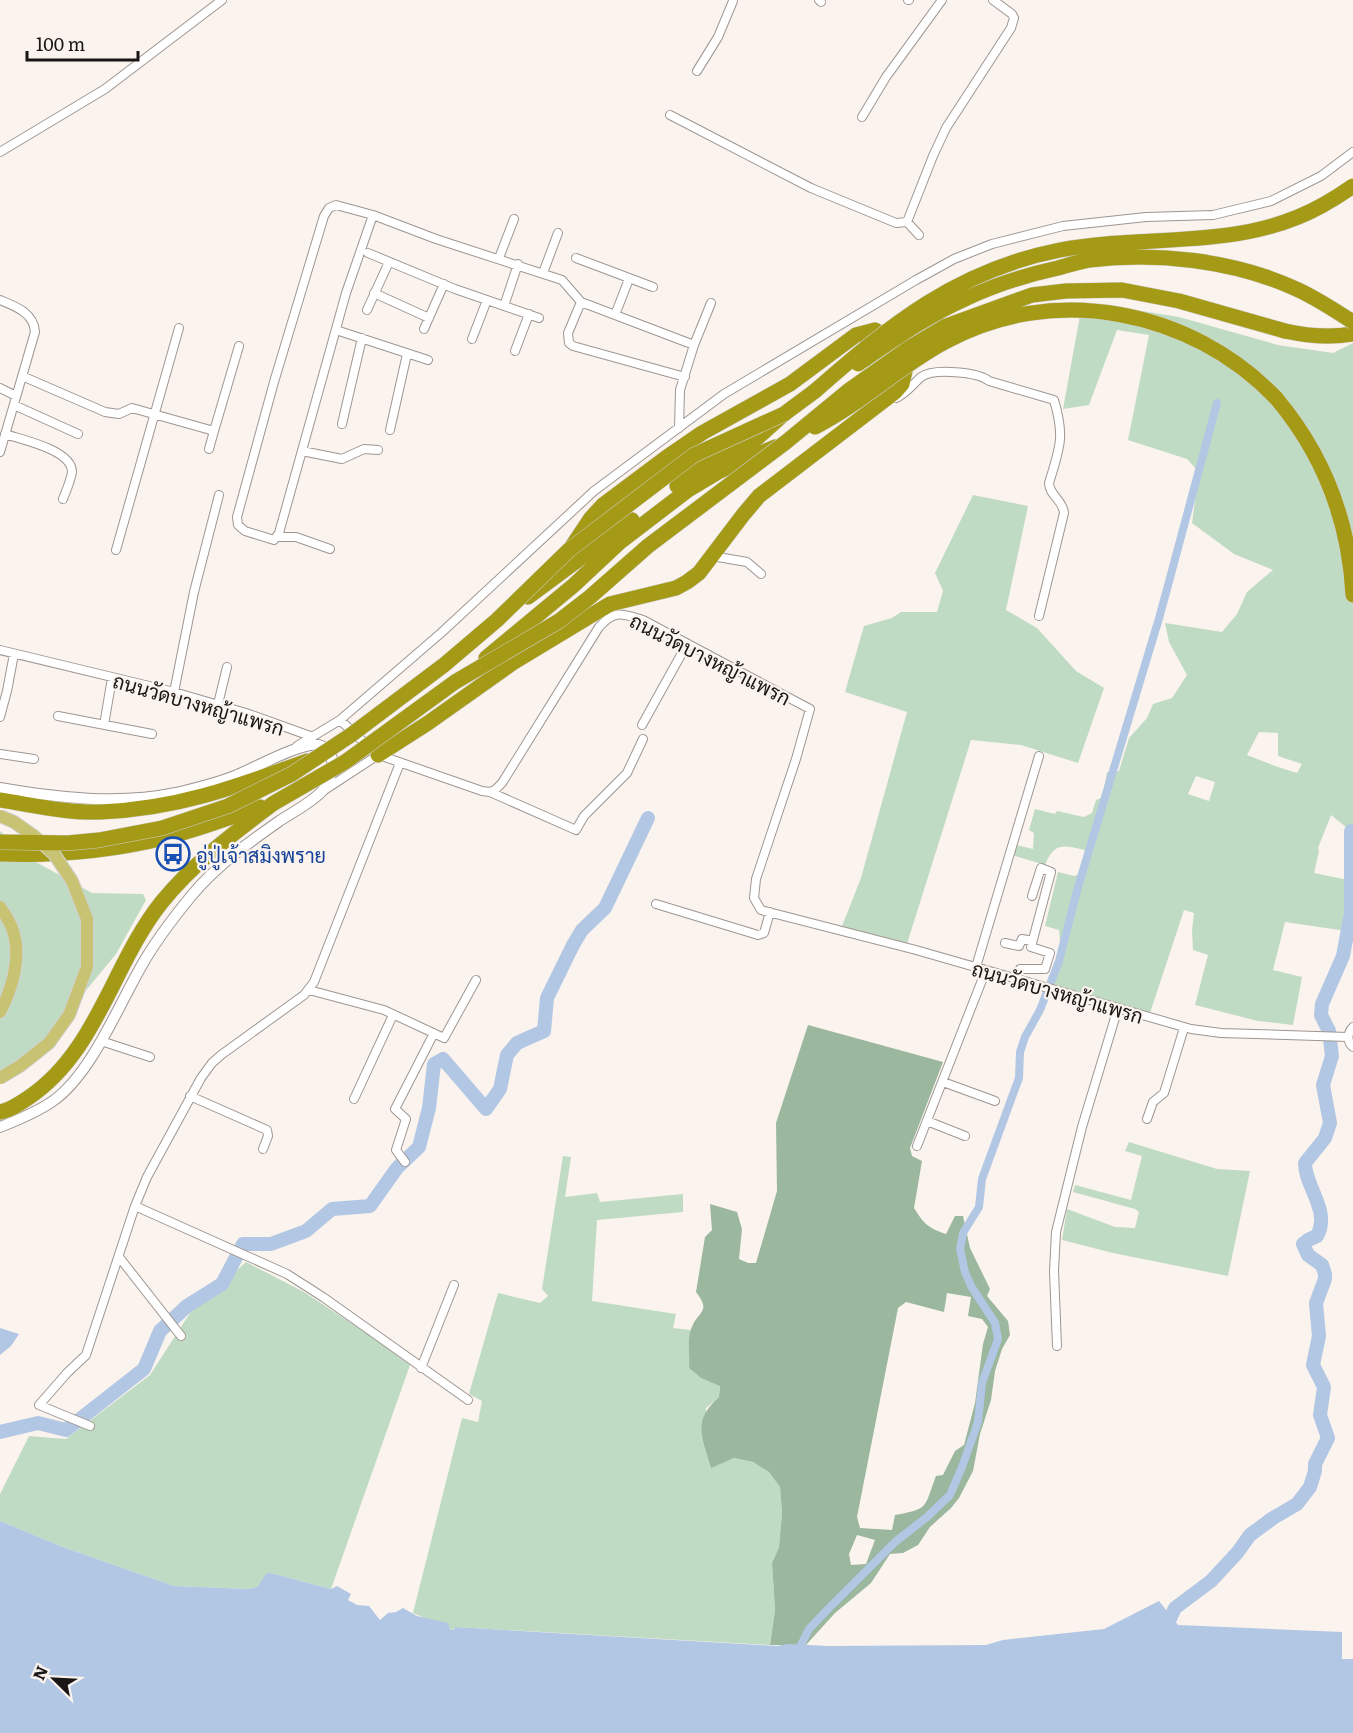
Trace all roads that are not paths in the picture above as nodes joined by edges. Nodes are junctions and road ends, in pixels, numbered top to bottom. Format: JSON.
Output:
{"nodes":[{"id":1,"x":222,"y":0,"type":"edge"},
{"id":2,"x":732,"y":0,"type":"edge"},
{"id":3,"x":942,"y":0,"type":"edge"},
{"id":4,"x":993,"y":0,"type":"edge"},
{"id":5,"x":697,"y":71,"type":"dead end"},
{"id":6,"x":670,"y":115,"type":"dead end"},
{"id":7,"x":862,"y":117,"type":"dead end"},
{"id":8,"x":0,"y":152,"type":"edge"},
{"id":9,"x":1353,"y":152,"type":"edge"},
{"id":10,"x":1353,"y":186,"type":"edge"},
{"id":11,"x":373,"y":215,"type":"junction"},
{"id":12,"x":514,"y":219,"type":"dead end"},
{"id":13,"x":907,"y":222,"type":"junction"},
{"id":14,"x":558,"y":233,"type":"dead end"},
{"id":15,"x":919,"y":235,"type":"dead end"},
{"id":16,"x":368,"y":253,"type":"dead end"},
{"id":17,"x":499,"y":258,"type":"junction"},
{"id":18,"x":576,"y":258,"type":"dead end"},
{"id":19,"x":388,"y":262,"type":"junction"},
{"id":20,"x":518,"y":264,"type":"junction"},
{"id":21,"x":543,"y":273,"type":"junction"},
{"id":22,"x":629,"y":279,"type":"junction"},
{"id":23,"x":444,"y":284,"type":"junction"},
{"id":24,"x":653,"y":286,"type":"dead end"},
{"id":25,"x":374,"y":293,"type":"junction"},
{"id":26,"x":0,"y":300,"type":"edge"},
{"id":27,"x":487,"y":300,"type":"junction"},
{"id":28,"x":581,"y":302,"type":"junction"},
{"id":29,"x":711,"y":303,"type":"dead end"},
{"id":30,"x":504,"y":306,"type":"junction"},
{"id":31,"x":367,"y":310,"type":"dead end"},
{"id":32,"x":529,"y":314,"type":"junction"},
{"id":33,"x":615,"y":315,"type":"junction"},
{"id":34,"x":429,"y":318,"type":"junction"},
{"id":35,"x":539,"y":318,"type":"dead end"},
{"id":36,"x":1353,"y":322,"type":"edge"},
{"id":37,"x":178,"y":328,"type":"dead end"},
{"id":38,"x":424,"y":329,"type":"dead end"},
{"id":39,"x":336,"y":330,"type":"junction"},
{"id":40,"x":1353,"y":334,"type":"edge"},
{"id":41,"x":362,"y":338,"type":"junction"},
{"id":42,"x":472,"y":339,"type":"dead end"},
{"id":43,"x":694,"y":345,"type":"junction"},
{"id":44,"x":239,"y":346,"type":"dead end"},
{"id":45,"x":515,"y":351,"type":"dead end"},
{"id":46,"x":407,"y":354,"type":"junction"},
{"id":47,"x":428,"y":360,"type":"dead end"},
{"id":48,"x":22,"y":376,"type":"junction"},
{"id":49,"x":684,"y":377,"type":"junction"},
{"id":50,"x":1,"y":391,"type":"edge"},
{"id":51,"x":815,"y":392,"type":"junction"},
{"id":52,"x":15,"y":401,"type":"junction"},
{"id":53,"x":881,"y":403,"type":"junction"},
{"id":54,"x":155,"y":414,"type":"junction"},
{"id":55,"x":784,"y":414,"type":"junction"},
{"id":56,"x":342,"y":424,"type":"dead end"},
{"id":57,"x":679,"y":428,"type":"junction"},
{"id":58,"x":390,"y":430,"type":"dead end"},
{"id":59,"x":214,"y":431,"type":"junction"},
{"id":60,"x":5,"y":434,"type":"junction"},
{"id":61,"x":78,"y":434,"type":"dead end"},
{"id":62,"x":786,"y":442,"type":"junction"},
{"id":63,"x":209,"y":449,"type":"dead end"},
{"id":64,"x":378,"y":450,"type":"dead end"},
{"id":65,"x":302,"y":451,"type":"junction"},
{"id":66,"x":0,"y":452,"type":"edge"},
{"id":67,"x":219,"y":495,"type":"dead end"},
{"id":68,"x":63,"y":499,"type":"dead end"},
{"id":69,"x":277,"y":537,"type":"junction"},
{"id":70,"x":330,"y":549,"type":"dead end"},
{"id":71,"x":116,"y":550,"type":"dead end"},
{"id":72,"x":569,"y":550,"type":"junction"},
{"id":73,"x":712,"y":556,"type":"junction"},
{"id":74,"x":761,"y":574,"type":"dead end"},
{"id":75,"x":1353,"y":595,"type":"edge"},
{"id":76,"x":1039,"y":616,"type":"dead end"},
{"id":77,"x":497,"y":620,"type":"junction"},
{"id":78,"x":687,"y":644,"type":"junction"},
{"id":79,"x":0,"y":650,"type":"edge"},
{"id":80,"x":14,"y":654,"type":"junction"},
{"id":81,"x":227,"y":667,"type":"dead end"},
{"id":82,"x":112,"y":678,"type":"junction"},
{"id":83,"x":455,"y":682,"type":"junction"},
{"id":84,"x":174,"y":692,"type":"junction"},
{"id":85,"x":218,"y":704,"type":"junction"},
{"id":86,"x":58,"y":716,"type":"dead end"},
{"id":87,"x":0,"y":717,"type":"edge"},
{"id":88,"x":340,"y":720,"type":"junction"},
{"id":89,"x":104,"y":725,"type":"junction"},
{"id":90,"x":642,"y":725,"type":"dead end"},
{"id":91,"x":153,"y":734,"type":"dead end"},
{"id":92,"x":313,"y":737,"type":"junction"},
{"id":93,"x":643,"y":739,"type":"dead end"},
{"id":94,"x":0,"y":754,"type":"edge"},
{"id":95,"x":283,"y":754,"type":"junction"},
{"id":96,"x":322,"y":755,"type":"junction"},
{"id":97,"x":378,"y":755,"type":"junction"},
{"id":98,"x":1039,"y":756,"type":"dead end"},
{"id":99,"x":34,"y":759,"type":"dead end"},
{"id":100,"x":400,"y":763,"type":"junction"},
{"id":101,"x":0,"y":788,"type":"edge"},
{"id":102,"x":322,"y":791,"type":"junction"},
{"id":103,"x":490,"y":792,"type":"junction"},
{"id":104,"x":0,"y":800,"type":"edge"},
{"id":105,"x":274,"y":802,"type":"junction"},
{"id":106,"x":0,"y":816,"type":"edge"},
{"id":107,"x":0,"y":842,"type":"edge"},
{"id":108,"x":0,"y":854,"type":"edge"},
{"id":109,"x":1032,"y":896,"type":"dead end"},
{"id":110,"x":656,"y":904,"type":"dead end"},
{"id":111,"x":0,"y":907,"type":"edge"},
{"id":112,"x":770,"y":912,"type":"junction"},
{"id":113,"x":1032,"y":941,"type":"junction"},
{"id":114,"x":1005,"y":943,"type":"dead end"},
{"id":115,"x":976,"y":967,"type":"junction"},
{"id":116,"x":986,"y":970,"type":"junction"},
{"id":117,"x":1015,"y":978,"type":"junction"},
{"id":118,"x":476,"y":980,"type":"dead end"},
{"id":119,"x":309,"y":990,"type":"junction"},
{"id":120,"x":1118,"y":1008,"type":"junction"},
{"id":121,"x":0,"y":1011,"type":"edge"},
{"id":122,"x":393,"y":1015,"type":"junction"},
{"id":123,"x":1353,"y":1027,"type":"edge"},
{"id":124,"x":1184,"y":1028,"type":"junction"},
{"id":125,"x":433,"y":1035,"type":"junction"},
{"id":126,"x":1348,"y":1037,"type":"junction"},
{"id":127,"x":101,"y":1041,"type":"junction"},
{"id":128,"x":1353,"y":1047,"type":"edge"},
{"id":129,"x":150,"y":1057,"type":"dead end"},
{"id":130,"x":0,"y":1078,"type":"edge"},
{"id":131,"x":943,"y":1082,"type":"junction"},
{"id":132,"x":190,"y":1096,"type":"junction"},
{"id":133,"x":354,"y":1099,"type":"dead end"},
{"id":134,"x":995,"y":1101,"type":"dead end"},
{"id":135,"x":0,"y":1112,"type":"edge"},
{"id":136,"x":1147,"y":1119,"type":"dead end"},
{"id":137,"x":927,"y":1121,"type":"junction"},
{"id":138,"x":0,"y":1127,"type":"edge"},
{"id":139,"x":965,"y":1136,"type":"dead end"},
{"id":140,"x":917,"y":1146,"type":"dead end"},
{"id":141,"x":263,"y":1149,"type":"dead end"},
{"id":142,"x":405,"y":1162,"type":"dead end"},
{"id":143,"x":135,"y":1206,"type":"junction"},
{"id":144,"x":119,"y":1257,"type":"junction"},
{"id":145,"x":454,"y":1285,"type":"dead end"},
{"id":146,"x":179,"y":1334,"type":"dead end"},
{"id":147,"x":1057,"y":1346,"type":"dead end"},
{"id":148,"x":421,"y":1368,"type":"junction"},
{"id":149,"x":468,"y":1400,"type":"dead end"},
{"id":150,"x":90,"y":1426,"type":"dead end"}],
"edges":[{"from":1,"to":8,"type":"street"},
{"from":2,"to":5,"type":"street"},
{"from":3,"to":7,"type":"street"},
{"from":4,"to":13,"type":"street"},
{"from":6,"to":13,"type":"street"},
{"from":9,"to":57,"type":"street"},
{"from":10,"to":51,"type":"highway","bridge":true},
{"from":11,"to":17,"type":"street"},
{"from":11,"to":39,"type":"street"},
{"from":11,"to":69,"type":"street"},
{"from":12,"to":17,"type":"street"},
{"from":13,"to":15,"type":"street"},
{"from":14,"to":21,"type":"street"},
{"from":16,"to":19,"type":"street"},
{"from":17,"to":20,"type":"street"},
{"from":18,"to":22,"type":"street"},
{"from":19,"to":23,"type":"street"},
{"from":19,"to":25,"type":"street"},
{"from":20,"to":21,"type":"street"},
{"from":20,"to":30,"type":"street"},
{"from":21,"to":28,"type":"street"},
{"from":22,"to":24,"type":"street"},
{"from":22,"to":33,"type":"street"},
{"from":23,"to":27,"type":"street"},
{"from":23,"to":34,"type":"street"},
{"from":25,"to":31,"type":"street"},
{"from":25,"to":34,"type":"street"},
{"from":26,"to":48,"type":"street"},
{"from":27,"to":30,"type":"street"},
{"from":27,"to":42,"type":"street"},
{"from":28,"to":33,"type":"street"},
{"from":28,"to":49,"type":"street"},
{"from":29,"to":43,"type":"street"},
{"from":30,"to":32,"type":"street"},
{"from":32,"to":35,"type":"street"},
{"from":32,"to":45,"type":"street"},
{"from":33,"to":43,"type":"street"},
{"from":34,"to":38,"type":"street"},
{"from":36,"to":51,"type":"highway","bridge":true},
{"from":37,"to":54,"type":"street"},
{"from":39,"to":41,"type":"street"},
{"from":39,"to":65,"type":"street"},
{"from":40,"to":62,"type":"highway","bridge":true},
{"from":41,"to":46,"type":"street"},
{"from":41,"to":56,"type":"street"},
{"from":43,"to":49,"type":"street"},
{"from":44,"to":59,"type":"street"},
{"from":46,"to":47,"type":"street"},
{"from":46,"to":58,"type":"street"},
{"from":48,"to":52,"type":"street"},
{"from":48,"to":54,"type":"street"},
{"from":49,"to":57,"type":"street"},
{"from":50,"to":52,"type":"street"},
{"from":51,"to":55,"type":"highway"},
{"from":52,"to":60,"type":"street"},
{"from":52,"to":61,"type":"street"},
{"from":53,"to":72,"type":"highway"},
{"from":53,"to":73,"type":"highway"},
{"from":53,"to":76,"type":"street"},
{"from":54,"to":59,"type":"street"},
{"from":54,"to":71,"type":"street"},
{"from":55,"to":72,"type":"highway","bridge":true},
{"from":55,"to":77,"type":"highway","bridge":true},
{"from":57,"to":88,"type":"street"},
{"from":59,"to":63,"type":"street"},
{"from":60,"to":66,"type":"street"},
{"from":60,"to":68,"type":"street"},
{"from":62,"to":75,"type":"highway","bridge":true},
{"from":62,"to":83,"type":"highway","bridge":true},
{"from":62,"to":83,"type":"highway","bridge":true},
{"from":64,"to":65,"type":"street"},
{"from":65,"to":69,"type":"street"},
{"from":67,"to":84,"type":"street"},
{"from":69,"to":70,"type":"street"},
{"from":72,"to":77,"type":"highway","bridge":true},
{"from":73,"to":74,"type":"street"},
{"from":73,"to":97,"type":"highway"},
{"from":77,"to":96,"type":"highway","bridge":true},
{"from":78,"to":90,"type":"street"},
{"from":78,"to":103,"type":"street","name":"ถนนวัดบางหญ้าแพรก"},
{"from":78,"to":112,"type":"street","name":"ถนนวัดบางหญ้าแพรก"},
{"from":79,"to":80,"type":"street","name":"ถนนวัดบางหญ้าแพรก"},
{"from":80,"to":82,"type":"street","name":"ถนนวัดบางหญ้าแพรก"},
{"from":80,"to":87,"type":"street"},
{"from":81,"to":85,"type":"street"},
{"from":82,"to":84,"type":"street","name":"ถนนวัดบางหญ้าแพรก"},
{"from":82,"to":89,"type":"street"},
{"from":83,"to":105,"type":"highway","bridge":true},
{"from":84,"to":85,"type":"street","name":"ถนนวัดบางหญ้าแพรก"},
{"from":85,"to":92,"type":"street","name":"ถนนวัดบางหญ้าแพรก"},
{"from":86,"to":89,"type":"street"},
{"from":88,"to":92,"type":"street"},
{"from":88,"to":97,"type":"street"},
{"from":89,"to":91,"type":"street"},
{"from":92,"to":95,"type":"street"},
{"from":93,"to":103,"type":"street"},
{"from":94,"to":99,"type":"street"},
{"from":95,"to":101,"type":"street"},
{"from":95,"to":102,"type":"street"},
{"from":96,"to":104,"type":"highway","bridge":true},
{"from":96,"to":107,"type":"highway","bridge":true},
{"from":97,"to":100,"type":"street"},
{"from":97,"to":102,"type":"street"},
{"from":98,"to":115,"type":"street"},
{"from":100,"to":103,"type":"street"},
{"from":100,"to":119,"type":"street"},
{"from":102,"to":127,"type":"street"},
{"from":105,"to":108,"type":"highway","bridge":true},
{"from":105,"to":135,"type":"highway"},
{"from":106,"to":130,"type":"main road","bridge":true},
{"from":109,"to":113,"type":"street"},
{"from":110,"to":112,"type":"street"},
{"from":111,"to":121,"type":"main road"},
{"from":112,"to":115,"type":"street","name":"ถนนวัดบางหญ้าแพรก"},
{"from":113,"to":114,"type":"street"},
{"from":113,"to":117,"type":"street"},
{"from":115,"to":116,"type":"street","name":"ถนนวัดบางหญ้าแพรก"},
{"from":116,"to":117,"type":"street","name":"ถนนวัดบางหญ้าแพรก"},
{"from":116,"to":131,"type":"street"},
{"from":117,"to":120,"type":"street","name":"ถนนวัดบางหญ้าแพรก"},
{"from":118,"to":125,"type":"street"},
{"from":119,"to":122,"type":"street"},
{"from":119,"to":132,"type":"street"},
{"from":120,"to":124,"type":"street","name":"ถนนวัดบางหญ้าแพรก"},
{"from":120,"to":147,"type":"street"},
{"from":122,"to":125,"type":"street"},
{"from":122,"to":133,"type":"street"},
{"from":123,"to":126,"type":"street"},
{"from":124,"to":126,"type":"street","name":"ถนนวัดบางหญ้าแพรก"},
{"from":124,"to":136,"type":"street"},
{"from":125,"to":142,"type":"street"},
{"from":126,"to":128,"type":"street"},
{"from":127,"to":129,"type":"street"},
{"from":127,"to":138,"type":"street"},
{"from":131,"to":134,"type":"street"},
{"from":131,"to":137,"type":"street"},
{"from":132,"to":141,"type":"street"},
{"from":132,"to":143,"type":"street"},
{"from":137,"to":139,"type":"street"},
{"from":137,"to":140,"type":"street"},
{"from":143,"to":144,"type":"street"},
{"from":143,"to":148,"type":"street"},
{"from":144,"to":146,"type":"street"},
{"from":144,"to":150,"type":"street"},
{"from":145,"to":148,"type":"street"},
{"from":148,"to":149,"type":"street"}]}
